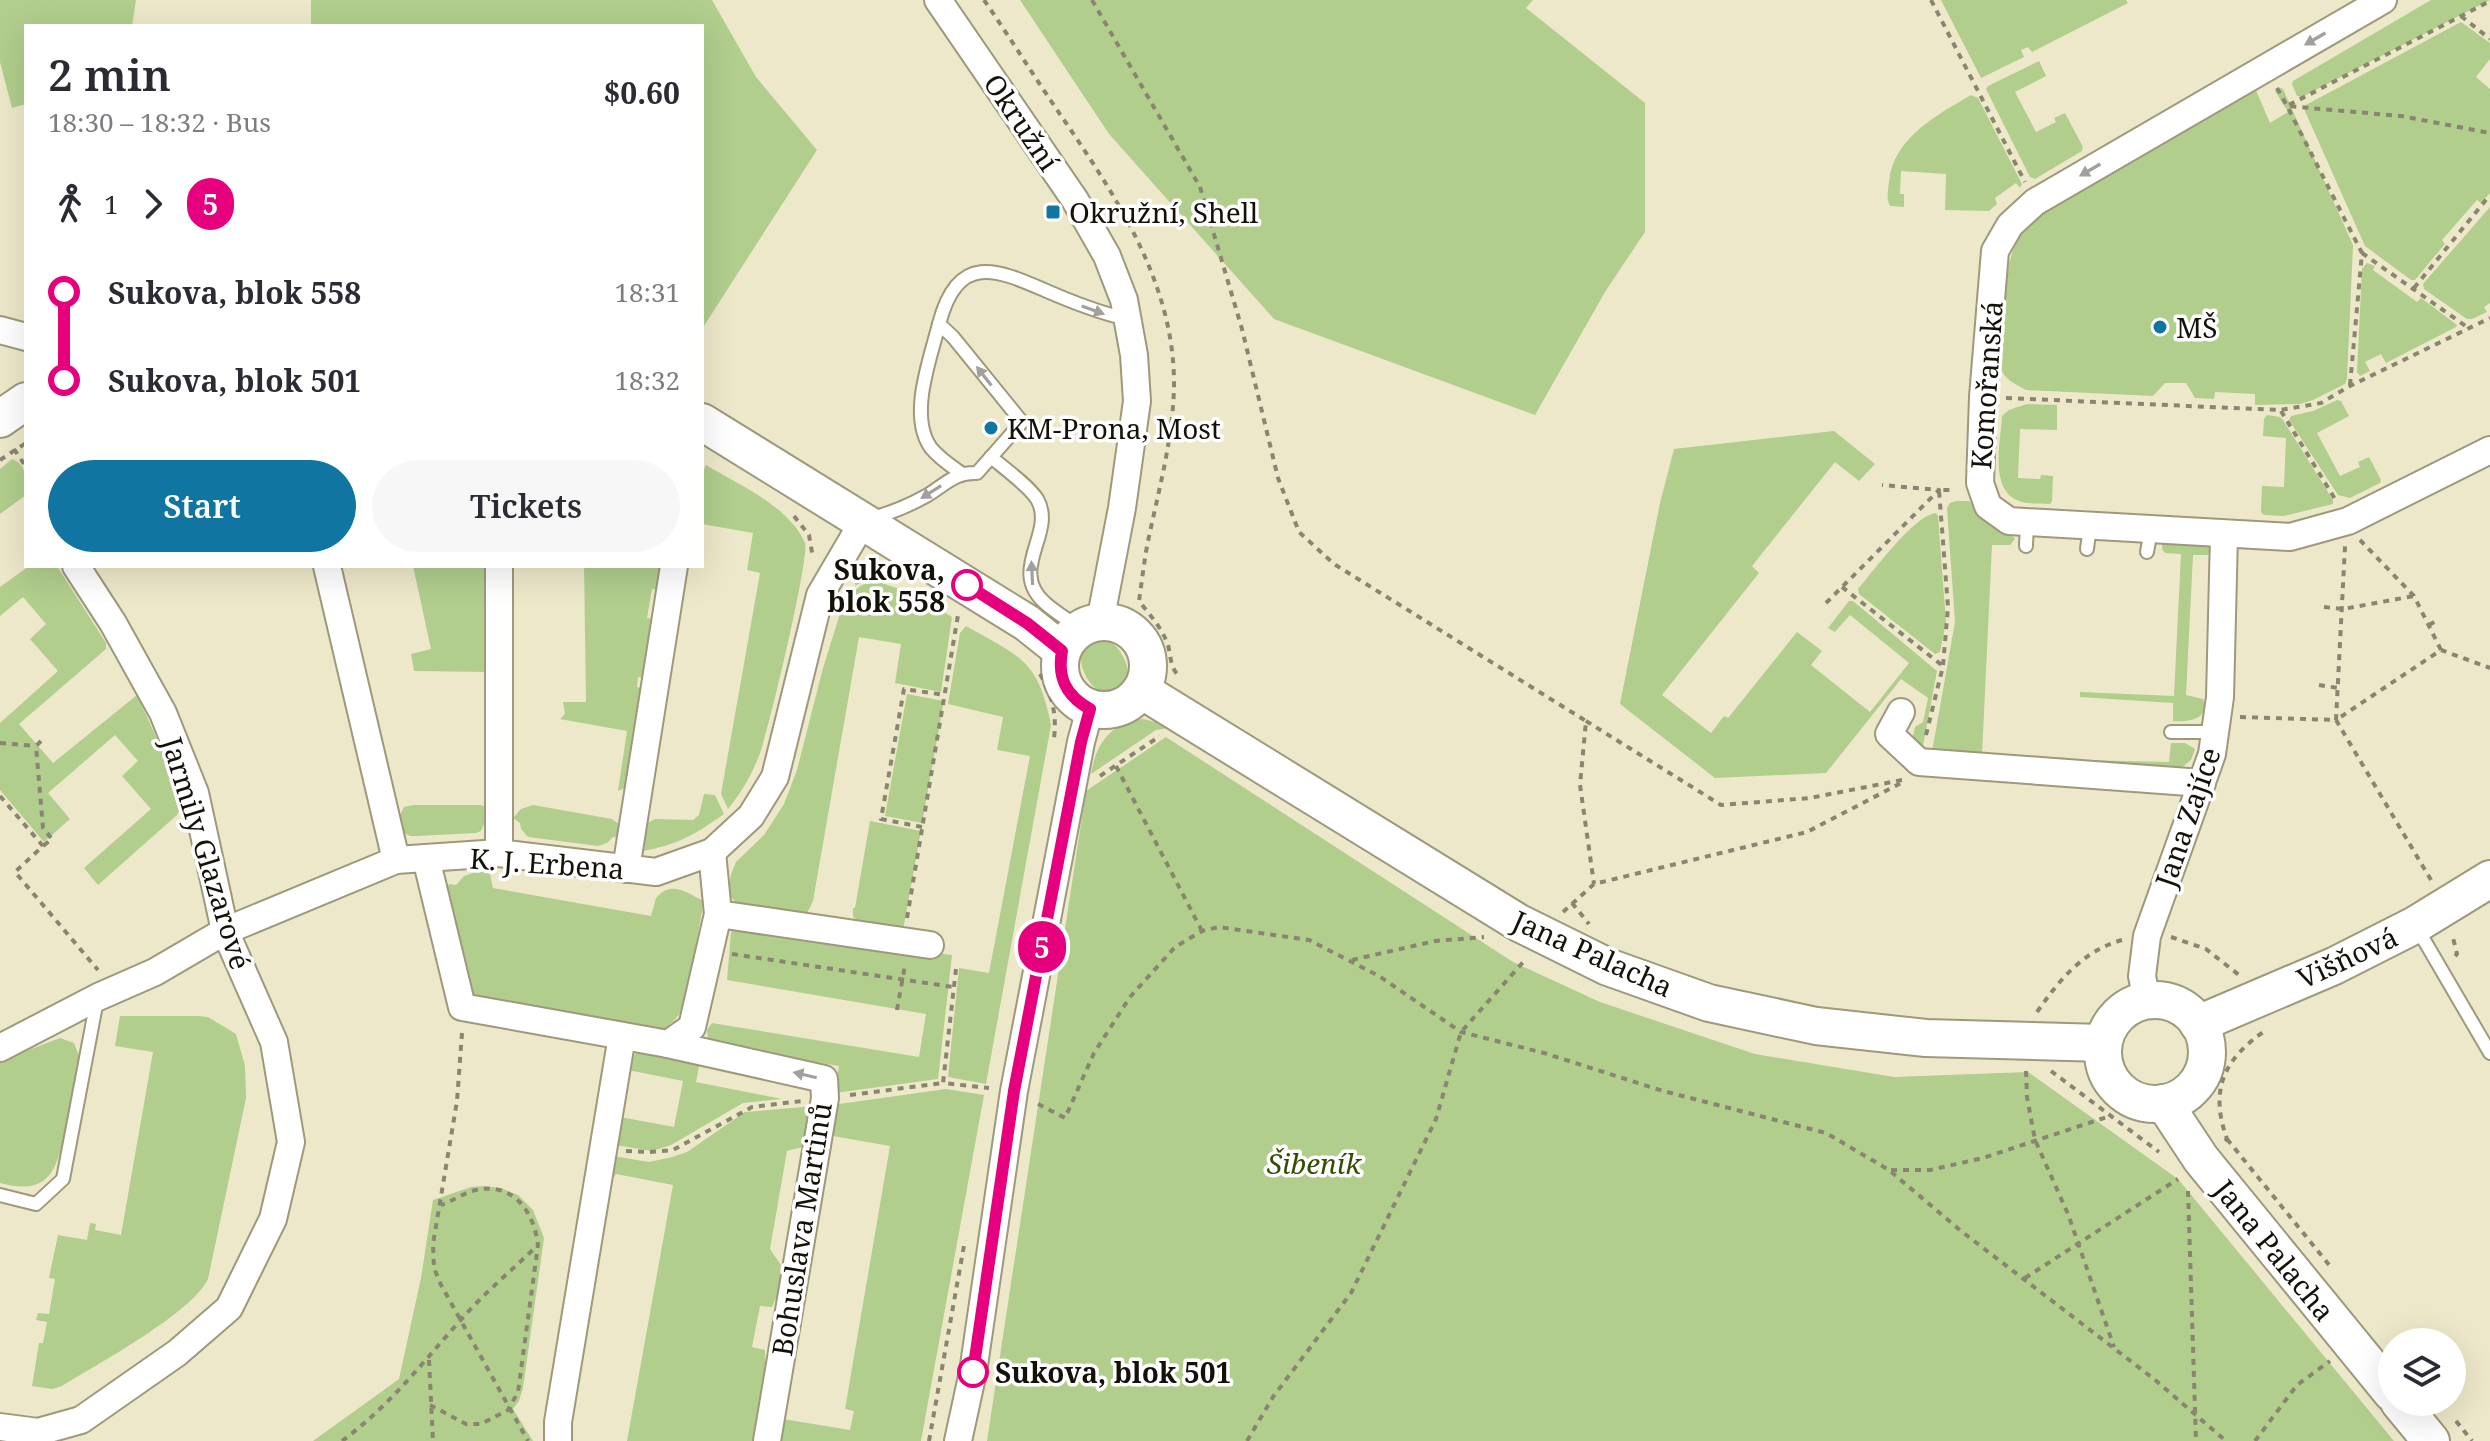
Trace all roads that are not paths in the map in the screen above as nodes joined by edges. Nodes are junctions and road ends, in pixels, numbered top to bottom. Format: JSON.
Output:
{"nodes":[{"id":1,"x":938,"y":0,"type":"edge"},
{"id":2,"x":2383,"y":0,"type":"edge"},
{"id":3,"x":1128,"y":319,"type":"junction"},
{"id":4,"x":939,"y":324,"type":"junction"},
{"id":5,"x":0,"y":330,"type":"edge"},
{"id":6,"x":24,"y":336,"type":"edge"},
{"id":7,"x":24,"y":404,"type":"edge"},
{"id":8,"x":704,"y":423,"type":"edge"},
{"id":9,"x":7,"y":434,"type":"edge"},
{"id":10,"x":2490,"y":450,"type":"edge"},
{"id":11,"x":991,"y":457,"type":"junction"},
{"id":12,"x":961,"y":473,"type":"junction"},
{"id":13,"x":864,"y":520,"type":"junction"},
{"id":14,"x":2224,"y":535,"type":"junction"},
{"id":15,"x":77,"y":568,"type":"edge"},
{"id":16,"x":327,"y":568,"type":"edge"},
{"id":17,"x":499,"y":568,"type":"edge"},
{"id":18,"x":674,"y":568,"type":"edge"},
{"id":19,"x":1081,"y":634,"type":"junction"},
{"id":20,"x":1141,"y":690,"type":"junction"},
{"id":21,"x":1090,"y":709,"type":"junction"},
{"id":22,"x":1901,"y":712,"type":"dead end"},
{"id":23,"x":2225,"y":724,"type":"junction"},
{"id":24,"x":2171,"y":732,"type":"dead end"},
{"id":25,"x":2202,"y":783,"type":"junction"},
{"id":26,"x":712,"y":852,"type":"junction"},
{"id":27,"x":499,"y":853,"type":"junction"},
{"id":28,"x":426,"y":858,"type":"junction"},
{"id":29,"x":396,"y":860,"type":"junction"},
{"id":30,"x":626,"y":869,"type":"junction"},
{"id":31,"x":2490,"y":879,"type":"edge"},
{"id":32,"x":718,"y":914,"type":"junction"},
{"id":33,"x":2415,"y":925,"type":"junction"},
{"id":34,"x":225,"y":931,"type":"junction"},
{"id":35,"x":930,"y":945,"type":"dead end"},
{"id":36,"x":106,"y":994,"type":"junction"},
{"id":37,"x":2147,"y":1001,"type":"junction"},
{"id":38,"x":2198,"y":1024,"type":"junction"},
{"id":39,"x":622,"y":1036,"type":"junction"},
{"id":40,"x":2103,"y":1043,"type":"junction"},
{"id":41,"x":668,"y":1044,"type":"junction"},
{"id":42,"x":0,"y":1048,"type":"edge"},
{"id":43,"x":2490,"y":1053,"type":"edge"},
{"id":44,"x":2164,"y":1103,"type":"junction"},
{"id":45,"x":0,"y":1195,"type":"edge"},
{"id":46,"x":2378,"y":1376,"type":"edge"},
{"id":47,"x":2410,"y":1416,"type":"edge"},
{"id":48,"x":0,"y":1427,"type":"edge"},
{"id":49,"x":558,"y":1441,"type":"edge"},
{"id":50,"x":767,"y":1441,"type":"edge"},
{"id":51,"x":958,"y":1441,"type":"edge"},
{"id":52,"x":2431,"y":1441,"type":"edge"}],
"edges":[{"from":1,"to":3,"type":"street","name":"Okružní"},
{"from":2,"to":14,"type":"street","name":"Komořanská","one_way":true},
{"from":4,"to":3,"type":"lane","one_way":true},
{"from":3,"to":19,"type":"street","name":"Okružní"},
{"from":11,"to":4,"type":"lane","one_way":true},
{"from":4,"to":12,"type":"lane"},
{"from":5,"to":6,"type":"street"},
{"from":7,"to":9,"type":"street"},
{"from":8,"to":13,"type":"street"},
{"from":10,"to":14,"type":"street","name":"Komořanská"},
{"from":11,"to":12,"type":"lane"},
{"from":19,"to":11,"type":"lane","one_way":true},
{"from":12,"to":13,"type":"lane","one_way":true},
{"from":13,"to":19,"type":"street"},
{"from":13,"to":26,"type":"street","name":"K. J. Erbena"},
{"from":14,"to":23,"type":"street","name":"Jana Zajíce"},
{"from":15,"to":34,"type":"street","name":"Jarmily Glazarové"},
{"from":16,"to":29,"type":"street"},
{"from":17,"to":27,"type":"street"},
{"from":18,"to":30,"type":"street"},
{"from":19,"to":20,"type":"street"},
{"from":19,"to":21,"type":"street"},
{"from":20,"to":21,"type":"street"},
{"from":20,"to":40,"type":"street","name":"Jana Palacha"},
{"from":21,"to":51,"type":"street"},
{"from":22,"to":25,"type":"street"},
{"from":23,"to":24,"type":"lane"},
{"from":23,"to":25,"type":"street","name":"Jana Zajíce"},
{"from":25,"to":37,"type":"street","name":"Jana Zajíce"},
{"from":26,"to":30,"type":"street","name":"K. J. Erbena"},
{"from":26,"to":32,"type":"street"},
{"from":27,"to":28,"type":"street","name":"K. J. Erbena"},
{"from":27,"to":30,"type":"street","name":"K. J. Erbena"},
{"from":28,"to":29,"type":"street","name":"K. J. Erbena"},
{"from":28,"to":39,"type":"street"},
{"from":29,"to":34,"type":"street","name":"K. J. Erbena"},
{"from":31,"to":33,"type":"street","name":"Višňová"},
{"from":32,"to":35,"type":"street"},
{"from":32,"to":41,"type":"street"},
{"from":33,"to":38,"type":"street","name":"Višňová"},
{"from":33,"to":43,"type":"lane"},
{"from":34,"to":36,"type":"street","name":"K. J. Erbena"},
{"from":34,"to":48,"type":"street","name":"Jarmily Glazarové"},
{"from":36,"to":42,"type":"street","name":"K. J. Erbena"},
{"from":36,"to":45,"type":"lane"},
{"from":37,"to":38,"type":"street"},
{"from":37,"to":40,"type":"street"},
{"from":38,"to":44,"type":"street"},
{"from":39,"to":41,"type":"street"},
{"from":39,"to":49,"type":"street"},
{"from":40,"to":44,"type":"street"},
{"from":50,"to":41,"type":"street","name":"Bohuslava Martinů","one_way":true},
{"from":44,"to":46,"type":"street","name":"Jana Palacha"},
{"from":47,"to":52,"type":"street"}]}
